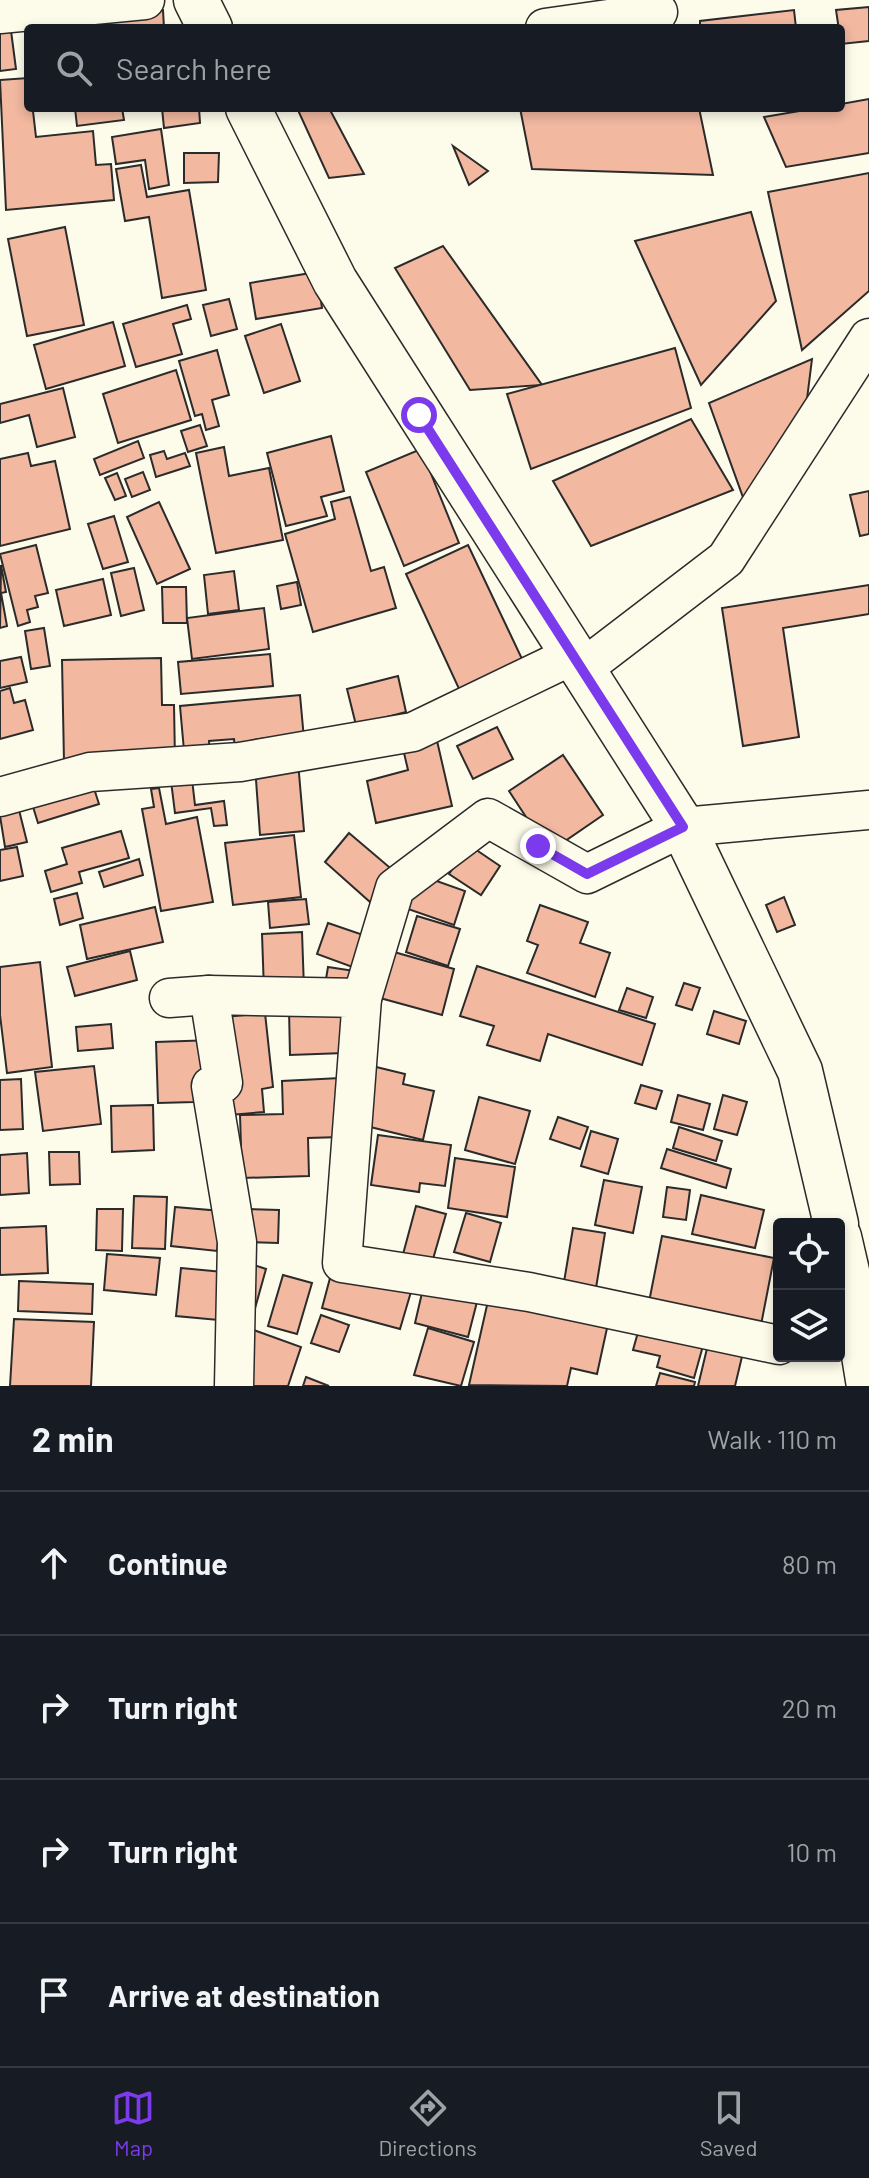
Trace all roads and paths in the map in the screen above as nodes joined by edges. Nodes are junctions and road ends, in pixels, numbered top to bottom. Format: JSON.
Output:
{"nodes":[{"id":1,"x":145,"y":0,"type":"edge"},
{"id":2,"x":196,"y":0,"type":"edge"},
{"id":3,"x":658,"y":12,"type":"dead end"},
{"id":4,"x":0,"y":14,"type":"edge"},
{"id":5,"x":208,"y":24,"type":"edge"},
{"id":6,"x":573,"y":24,"type":"edge"},
{"id":7,"x":250,"y":112,"type":"edge"},
{"id":8,"x":869,"y":338,"type":"edge"},
{"id":9,"x":576,"y":663,"type":"junction"},
{"id":10,"x":0,"y":797,"type":"edge"},
{"id":11,"x":869,"y":810,"type":"edge"},
{"id":12,"x":683,"y":827,"type":"junction"},
{"id":13,"x":209,"y":995,"type":"junction"},
{"id":14,"x":169,"y":998,"type":"dead end"},
{"id":15,"x":362,"y":998,"type":"junction"},
{"id":16,"x":835,"y":1218,"type":"edge"},
{"id":17,"x":845,"y":1267,"type":"edge"},
{"id":18,"x":857,"y":1326,"type":"edge"},
{"id":19,"x":773,"y":1344,"type":"edge"},
{"id":20,"x":234,"y":1386,"type":"edge"},
{"id":21,"x":869,"y":1386,"type":"edge"}],
"edges":[{"from":1,"to":4,"type":"street"},
{"from":2,"to":5,"type":"main road"},
{"from":3,"to":6,"type":"street"},
{"from":7,"to":9,"type":"main road"},
{"from":8,"to":9,"type":"street"},
{"from":9,"to":10,"type":"street"},
{"from":9,"to":12,"type":"main road"},
{"from":11,"to":12,"type":"street"},
{"from":12,"to":15,"type":"street"},
{"from":12,"to":16,"type":"main road"},
{"from":13,"to":14,"type":"street"},
{"from":13,"to":15,"type":"street"},
{"from":13,"to":20,"type":"street"},
{"from":15,"to":19,"type":"street"},
{"from":17,"to":18,"type":"main road"},
{"from":18,"to":21,"type":"main road"}]}
